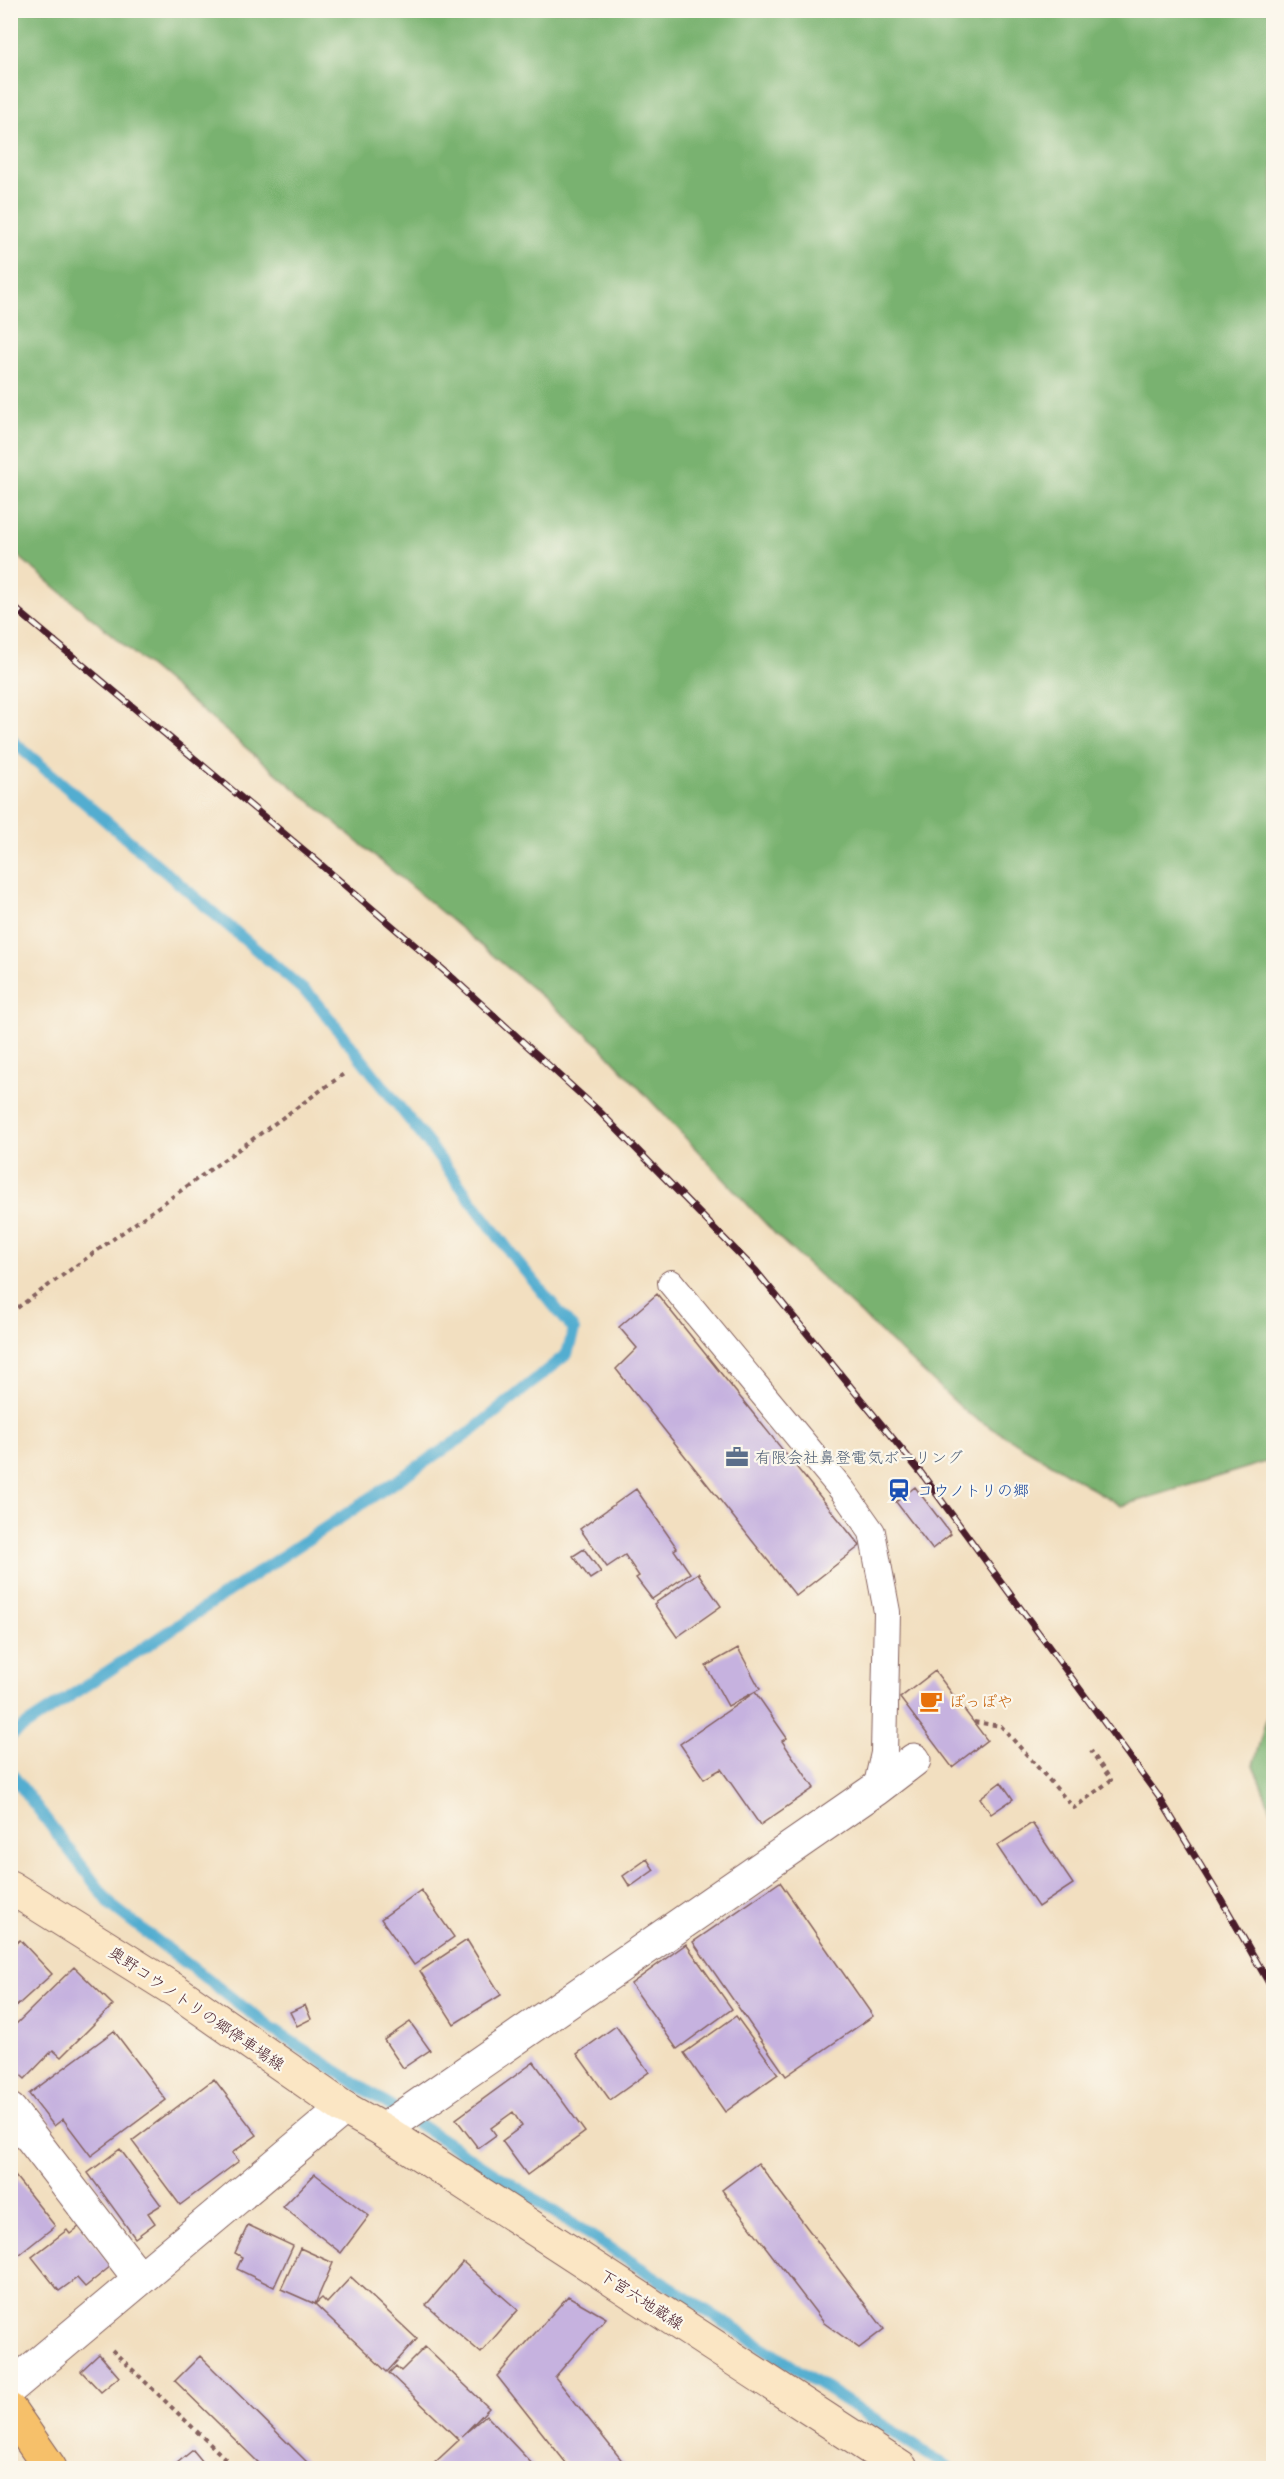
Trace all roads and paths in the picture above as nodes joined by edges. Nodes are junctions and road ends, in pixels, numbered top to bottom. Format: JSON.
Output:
{"nodes":[{"id":1,"x":345,"y":1073,"type":"dead end"},
{"id":2,"x":670,"y":1283,"type":"dead end"},
{"id":3,"x":10,"y":1313,"type":"edge"},
{"id":4,"x":974,"y":1722,"type":"dead end"},
{"id":5,"x":1091,"y":1751,"type":"dead end"},
{"id":6,"x":914,"y":1760,"type":"dead end"},
{"id":7,"x":876,"y":1789,"type":"junction"},
{"id":8,"x":10,"y":1887,"type":"edge"},
{"id":9,"x":344,"y":2108,"type":"junction"},
{"id":10,"x":10,"y":2110,"type":"edge"},
{"id":11,"x":383,"y":2130,"type":"junction"},
{"id":12,"x":140,"y":2279,"type":"junction"},
{"id":13,"x":85,"y":2324,"type":"junction"},
{"id":14,"x":10,"y":2388,"type":"edge"},
{"id":15,"x":10,"y":2410,"type":"edge"},
{"id":16,"x":50,"y":2469,"type":"edge"},
{"id":17,"x":234,"y":2469,"type":"edge"},
{"id":18,"x":901,"y":2469,"type":"edge"}],
"edges":[{"from":1,"to":3,"type":"path"},
{"from":2,"to":7,"type":"lane"},
{"from":4,"to":5,"type":"path"},
{"from":6,"to":7,"type":"street"},
{"from":7,"to":11,"type":"street"},
{"from":8,"to":9,"type":"main road","name":"奥野コウノトリの郷停車場線"},
{"from":9,"to":11,"type":"main road","name":"奥野コウノトリの郷停車場線"},
{"from":9,"to":12,"type":"street"},
{"from":10,"to":12,"type":"street"},
{"from":11,"to":18,"type":"main road","name":"下宮六地蔵線"},
{"from":12,"to":13,"type":"street"},
{"from":13,"to":14,"type":"street"},
{"from":13,"to":17,"type":"path"},
{"from":15,"to":16,"type":"highway"}]}
